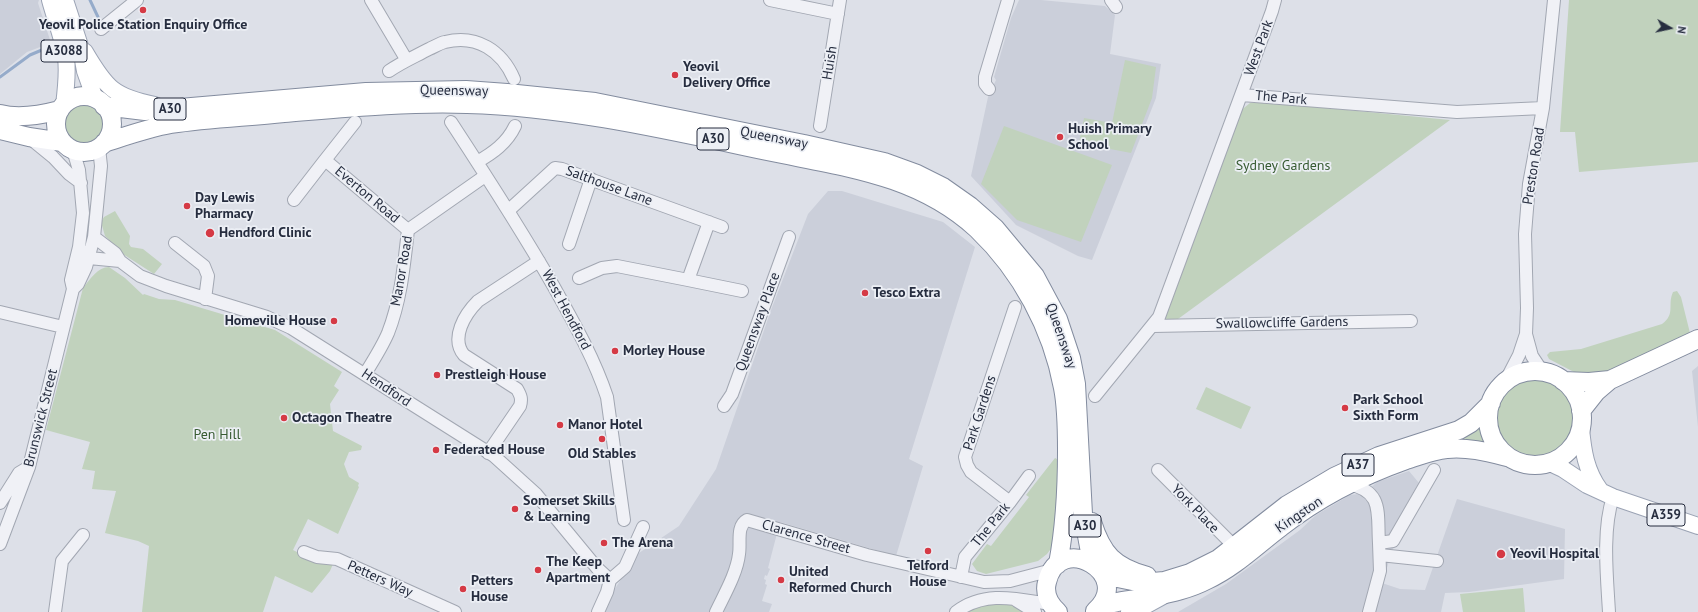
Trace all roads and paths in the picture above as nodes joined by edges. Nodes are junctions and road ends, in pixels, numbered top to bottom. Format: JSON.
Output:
{"nodes":[{"id":1,"x":50,"y":0,"type":"edge"},
{"id":2,"x":66,"y":0,"type":"edge"},
{"id":3,"x":135,"y":0,"type":"edge"},
{"id":4,"x":371,"y":0,"type":"edge"},
{"id":5,"x":770,"y":0,"type":"edge"},
{"id":6,"x":840,"y":0,"type":"edge"},
{"id":7,"x":1008,"y":0,"type":"edge"},
{"id":8,"x":1275,"y":0,"type":"edge"},
{"id":9,"x":1554,"y":0,"type":"edge"},
{"id":10,"x":838,"y":14,"type":"junction"},
{"id":11,"x":101,"y":29,"type":"dead end"},
{"id":12,"x":81,"y":48,"type":"junction"},
{"id":13,"x":406,"y":60,"type":"junction"},
{"id":14,"x":389,"y":72,"type":"dead end"},
{"id":15,"x":514,"y":79,"type":"dead end"},
{"id":16,"x":989,"y":89,"type":"dead end"},
{"id":17,"x":1242,"y":95,"type":"junction"},
{"id":18,"x":100,"y":102,"type":"junction"},
{"id":19,"x":62,"y":107,"type":"junction"},
{"id":20,"x":1543,"y":108,"type":"junction"},
{"id":21,"x":172,"y":109,"type":"junction"},
{"id":22,"x":0,"y":114,"type":"edge"},
{"id":23,"x":355,"y":122,"type":"dead end"},
{"id":24,"x":451,"y":122,"type":"dead end"},
{"id":25,"x":515,"y":126,"type":"dead end"},
{"id":26,"x":820,"y":126,"type":"dead end"},
{"id":27,"x":0,"y":130,"type":"edge"},
{"id":28,"x":30,"y":137,"type":"junction"},
{"id":29,"x":101,"y":145,"type":"junction"},
{"id":30,"x":67,"y":146,"type":"junction"},
{"id":31,"x":325,"y":160,"type":"junction"},
{"id":32,"x":477,"y":162,"type":"junction"},
{"id":33,"x":485,"y":176,"type":"junction"},
{"id":34,"x":591,"y":179,"type":"junction"},
{"id":35,"x":81,"y":183,"type":"junction"},
{"id":36,"x":294,"y":200,"type":"dead end"},
{"id":37,"x":509,"y":210,"type":"junction"},
{"id":38,"x":709,"y":222,"type":"junction"},
{"id":39,"x":722,"y":227,"type":"dead end"},
{"id":40,"x":408,"y":230,"type":"junction"},
{"id":41,"x":94,"y":237,"type":"junction"},
{"id":42,"x":789,"y":237,"type":"dead end"},
{"id":43,"x":175,"y":243,"type":"dead end"},
{"id":44,"x":80,"y":244,"type":"junction"},
{"id":45,"x":569,"y":244,"type":"dead end"},
{"id":46,"x":89,"y":258,"type":"junction"},
{"id":47,"x":120,"y":261,"type":"junction"},
{"id":48,"x":539,"y":261,"type":"junction"},
{"id":49,"x":579,"y":278,"type":"dead end"},
{"id":50,"x":688,"y":280,"type":"junction"},
{"id":51,"x":73,"y":289,"type":"junction"},
{"id":52,"x":742,"y":291,"type":"dead end"},
{"id":53,"x":205,"y":299,"type":"junction"},
{"id":54,"x":1015,"y":307,"type":"dead end"},
{"id":55,"x":0,"y":312,"type":"edge"},
{"id":56,"x":1411,"y":321,"type":"dead end"},
{"id":57,"x":1153,"y":326,"type":"junction"},
{"id":58,"x":63,"y":328,"type":"junction"},
{"id":59,"x":1526,"y":334,"type":"junction"},
{"id":60,"x":1698,"y":339,"type":"edge"},
{"id":61,"x":1542,"y":371,"type":"junction"},
{"id":62,"x":365,"y":374,"type":"junction"},
{"id":63,"x":1610,"y":380,"type":"junction"},
{"id":64,"x":1563,"y":381,"type":"junction"},
{"id":65,"x":1505,"y":382,"type":"junction"},
{"id":66,"x":1095,"y":396,"type":"dead end"},
{"id":67,"x":1491,"y":403,"type":"junction"},
{"id":68,"x":724,"y":406,"type":"dead end"},
{"id":69,"x":1581,"y":419,"type":"junction"},
{"id":70,"x":488,"y":453,"type":"junction"},
{"id":71,"x":1507,"y":457,"type":"junction"},
{"id":72,"x":1550,"y":463,"type":"junction"},
{"id":73,"x":30,"y":467,"type":"junction"},
{"id":74,"x":1158,"y":470,"type":"dead end"},
{"id":75,"x":1428,"y":475,"type":"dead end"},
{"id":76,"x":1029,"y":476,"type":"dead end"},
{"id":77,"x":1348,"y":484,"type":"junction"},
{"id":78,"x":1081,"y":489,"type":"junction"},
{"id":79,"x":1607,"y":494,"type":"junction"},
{"id":80,"x":1010,"y":502,"type":"junction"},
{"id":81,"x":0,"y":503,"type":"edge"},
{"id":82,"x":624,"y":520,"type":"dead end"},
{"id":83,"x":1698,"y":526,"type":"edge"},
{"id":84,"x":643,"y":527,"type":"dead end"},
{"id":85,"x":83,"y":535,"type":"dead end"},
{"id":86,"x":0,"y":544,"type":"edge"},
{"id":87,"x":1234,"y":546,"type":"junction"},
{"id":88,"x":1380,"y":549,"type":"junction"},
{"id":89,"x":304,"y":552,"type":"dead end"},
{"id":90,"x":1437,"y":561,"type":"dead end"},
{"id":91,"x":1055,"y":567,"type":"junction"},
{"id":92,"x":1097,"y":569,"type":"junction"},
{"id":93,"x":961,"y":577,"type":"junction"},
{"id":94,"x":610,"y":580,"type":"junction"},
{"id":95,"x":1165,"y":587,"type":"junction"},
{"id":96,"x":1011,"y":598,"type":"junction"},
{"id":97,"x":1054,"y":608,"type":"edge"},
{"id":98,"x":1096,"y":610,"type":"edge"},
{"id":99,"x":56,"y":612,"type":"edge"},
{"id":100,"x":454,"y":612,"type":"edge"},
{"id":101,"x":598,"y":612,"type":"edge"},
{"id":102,"x":716,"y":612,"type":"edge"},
{"id":103,"x":956,"y":612,"type":"edge"},
{"id":104,"x":1035,"y":612,"type":"edge"},
{"id":105,"x":1129,"y":612,"type":"edge"},
{"id":106,"x":1369,"y":612,"type":"edge"},
{"id":107,"x":1609,"y":612,"type":"edge"}],
"edges":[{"from":1,"to":19,"type":"main road","number":"A3088"},
{"from":2,"to":12,"type":"main road","number":"A3088"},
{"from":3,"to":11,"type":"street"},
{"from":4,"to":13,"type":"street"},
{"from":5,"to":10,"type":"street"},
{"from":6,"to":10,"type":"street","name":"Huish"},
{"from":7,"to":16,"type":"street"},
{"from":8,"to":17,"type":"street","name":"West Park"},
{"from":9,"to":20,"type":"street","name":"Preston Road"},
{"from":10,"to":26,"type":"street","name":"Huish"},
{"from":12,"to":18,"type":"main road","number":"A3088"},
{"from":12,"to":21,"type":"main road"},
{"from":13,"to":14,"type":"street"},
{"from":13,"to":15,"type":"street"},
{"from":17,"to":20,"type":"street","name":"The Park"},
{"from":17,"to":57,"type":"street","name":"The Park"},
{"from":18,"to":19,"type":"highway"},
{"from":18,"to":21,"type":"highway","name":"Queensway","number":"A30"},
{"from":18,"to":29,"type":"highway"},
{"from":19,"to":22,"type":"highway"},
{"from":19,"to":30,"type":"highway"},
{"from":20,"to":59,"type":"street","name":"Preston Road"},
{"from":21,"to":78,"type":"highway","name":"Queensway","number":"A30"},
{"from":23,"to":31,"type":"street","name":"Everton Road"},
{"from":24,"to":32,"type":"street","name":"West Hendford"},
{"from":25,"to":32,"type":"street"},
{"from":27,"to":28,"type":"highway"},
{"from":28,"to":30,"type":"highway"},
{"from":28,"to":35,"type":"street"},
{"from":29,"to":30,"type":"highway"},
{"from":29,"to":41,"type":"street","name":"Brunswick Street"},
{"from":29,"to":91,"type":"highway","name":"Queensway","number":"A30"},
{"from":30,"to":35,"type":"street","name":"Brunswick Street"},
{"from":31,"to":36,"type":"street","name":"Everton Road"},
{"from":31,"to":40,"type":"street","name":"Everton Road"},
{"from":32,"to":33,"type":"street","name":"West Hendford"},
{"from":33,"to":37,"type":"street","name":"West Hendford"},
{"from":33,"to":40,"type":"street","name":"Manor Road"},
{"from":34,"to":37,"type":"street","name":"Salthouse Lane"},
{"from":34,"to":38,"type":"street","name":"Salthouse Lane"},
{"from":34,"to":45,"type":"street"},
{"from":35,"to":44,"type":"street","name":"Brunswick Street"},
{"from":37,"to":48,"type":"street","name":"West Hendford"},
{"from":38,"to":39,"type":"street","name":"Salthouse Lane"},
{"from":38,"to":50,"type":"street"},
{"from":40,"to":62,"type":"street","name":"Manor Road"},
{"from":41,"to":46,"type":"street","name":"Brunswick Street"},
{"from":41,"to":47,"type":"street","name":"Hendford"},
{"from":42,"to":68,"type":"street","name":"Queensway Place"},
{"from":43,"to":53,"type":"street"},
{"from":44,"to":46,"type":"street"},
{"from":44,"to":51,"type":"street","name":"Brunswick Street"},
{"from":46,"to":47,"type":"street"},
{"from":46,"to":51,"type":"street","name":"Brunswick Street"},
{"from":47,"to":53,"type":"street","name":"Hendford"},
{"from":48,"to":70,"type":"street"},
{"from":48,"to":82,"type":"street","name":"West Hendford"},
{"from":49,"to":50,"type":"street"},
{"from":50,"to":52,"type":"street"},
{"from":51,"to":58,"type":"street","name":"Brunswick Street"},
{"from":53,"to":62,"type":"street","name":"Hendford"},
{"from":54,"to":80,"type":"street","name":"Park Gardens"},
{"from":55,"to":58,"type":"street"},
{"from":56,"to":57,"type":"street","name":"Swallowcliffe Gardens"},
{"from":57,"to":66,"type":"street","name":"The Park"},
{"from":58,"to":73,"type":"street","name":"Brunswick Street"},
{"from":59,"to":61,"type":"street","name":"Preston Road"},
{"from":59,"to":65,"type":"street","name":"Preston Road"},
{"from":60,"to":63,"type":"highway","number":"A37"},
{"from":61,"to":64,"type":"highway","number":"A37"},
{"from":61,"to":65,"type":"highway","number":"A37"},
{"from":62,"to":70,"type":"street","name":"Hendford"},
{"from":63,"to":64,"type":"highway","number":"A37"},
{"from":63,"to":69,"type":"highway","number":"A37"},
{"from":64,"to":69,"type":"highway","number":"A37"},
{"from":65,"to":67,"type":"highway","number":"A37"},
{"from":67,"to":71,"type":"highway","number":"A37"},
{"from":67,"to":87,"type":"highway","name":"Kingston","number":"A37"},
{"from":69,"to":72,"type":"highway","number":"A37"},
{"from":69,"to":79,"type":"main road"},
{"from":70,"to":94,"type":"street","name":"Hendford"},
{"from":71,"to":72,"type":"highway","number":"A37"},
{"from":71,"to":77,"type":"highway","name":"Kingston","number":"A37"},
{"from":72,"to":79,"type":"main road","number":"A359"},
{"from":73,"to":81,"type":"street"},
{"from":73,"to":86,"type":"street","name":"Brunswick Street"},
{"from":74,"to":87,"type":"street","name":"York Place"},
{"from":75,"to":88,"type":"street"},
{"from":76,"to":80,"type":"street","name":"The Park"},
{"from":77,"to":88,"type":"street"},
{"from":77,"to":95,"type":"highway","name":"Kingston","number":"A37"},
{"from":78,"to":92,"type":"highway","name":"Queensway","number":"A30"},
{"from":78,"to":95,"type":"highway"},
{"from":79,"to":83,"type":"main road","number":"A359"},
{"from":79,"to":107,"type":"street"},
{"from":80,"to":93,"type":"street","name":"The Park"},
{"from":84,"to":94,"type":"street"},
{"from":85,"to":99,"type":"street"},
{"from":87,"to":95,"type":"highway","name":"Kingston","number":"A37"},
{"from":88,"to":90,"type":"street"},
{"from":88,"to":106,"type":"street"},
{"from":89,"to":100,"type":"street","name":"Petters Way"},
{"from":91,"to":92,"type":"highway","name":"Kingston"},
{"from":91,"to":93,"type":"street","name":"Clarence Street"},
{"from":91,"to":97,"type":"highway","name":"Queensway"},
{"from":92,"to":95,"type":"highway","name":"Kingston","number":"A37"},
{"from":92,"to":98,"type":"highway","name":"Queensway"},
{"from":93,"to":102,"type":"street","name":"Clarence Street"},
{"from":94,"to":101,"type":"street"},
{"from":95,"to":98,"type":"highway","name":"Kingston","number":"A37"},
{"from":95,"to":105,"type":"main road"},
{"from":96,"to":97,"type":"street"},
{"from":96,"to":103,"type":"street"},
{"from":96,"to":104,"type":"street"}]}
